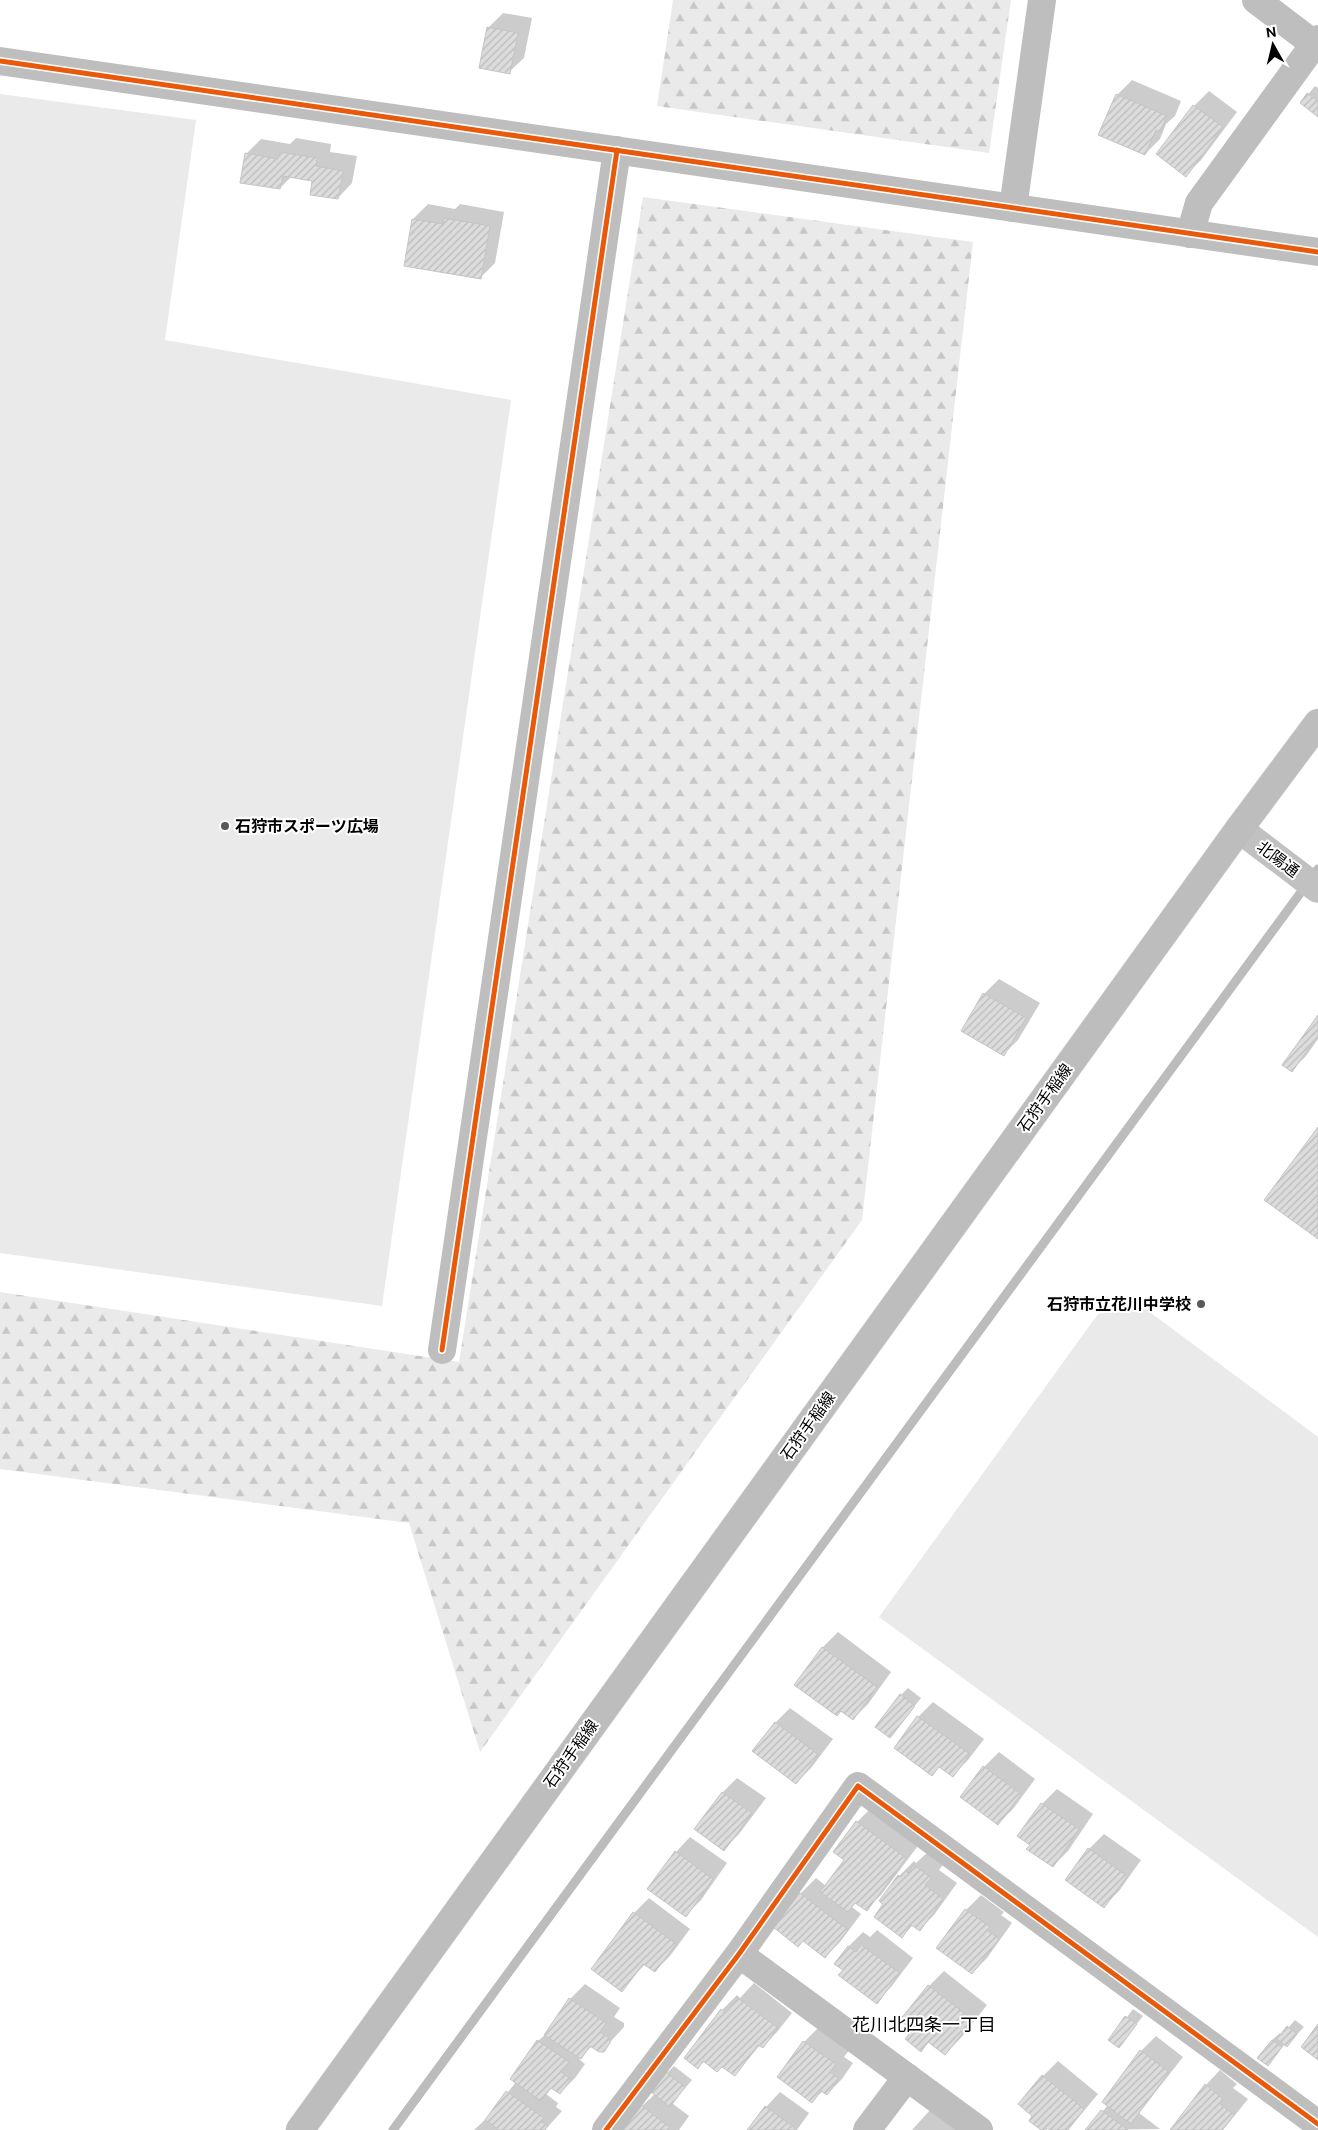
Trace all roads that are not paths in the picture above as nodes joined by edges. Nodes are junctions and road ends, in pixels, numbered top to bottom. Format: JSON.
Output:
{"nodes":[{"id":1,"x":1042,"y":0,"type":"edge"},
{"id":2,"x":1256,"y":0,"type":"edge"},
{"id":3,"x":1316,"y":41,"type":"edge"},
{"id":4,"x":0,"y":61,"type":"edge"},
{"id":5,"x":617,"y":150,"type":"junction"},
{"id":6,"x":1013,"y":208,"type":"junction"},
{"id":7,"x":1190,"y":234,"type":"junction"},
{"id":8,"x":1318,"y":252,"type":"edge"},
{"id":9,"x":1318,"y":723,"type":"edge"},
{"id":10,"x":1239,"y":829,"type":"junction"},
{"id":11,"x":1318,"y":889,"type":"edge"},
{"id":12,"x":442,"y":1350,"type":"dead end"},
{"id":13,"x":739,"y":1954,"type":"junction"},
{"id":14,"x":907,"y":2077,"type":"junction"},
{"id":15,"x":1318,"y":2124,"type":"edge"},
{"id":16,"x":300,"y":2130,"type":"edge"},
{"id":17,"x":606,"y":2130,"type":"edge"},
{"id":18,"x":867,"y":2130,"type":"edge"},
{"id":19,"x":979,"y":2130,"type":"edge"}],
"edges":[{"from":1,"to":6,"type":"street"},
{"from":2,"to":3,"type":"street"},
{"from":3,"to":7,"type":"street"},
{"from":4,"to":5,"type":"street"},
{"from":5,"to":6,"type":"street"},
{"from":5,"to":12,"type":"street"},
{"from":6,"to":7,"type":"street"},
{"from":7,"to":8,"type":"street"},
{"from":9,"to":10,"type":"main road","name":"石狩手稲線"},
{"from":10,"to":11,"type":"street","name":"北陽通"},
{"from":10,"to":16,"type":"main road","name":"石狩手稲線"},
{"from":13,"to":14,"type":"street"},
{"from":13,"to":15,"type":"street"},
{"from":13,"to":17,"type":"street"},
{"from":14,"to":18,"type":"street"},
{"from":14,"to":19,"type":"street"}]}
